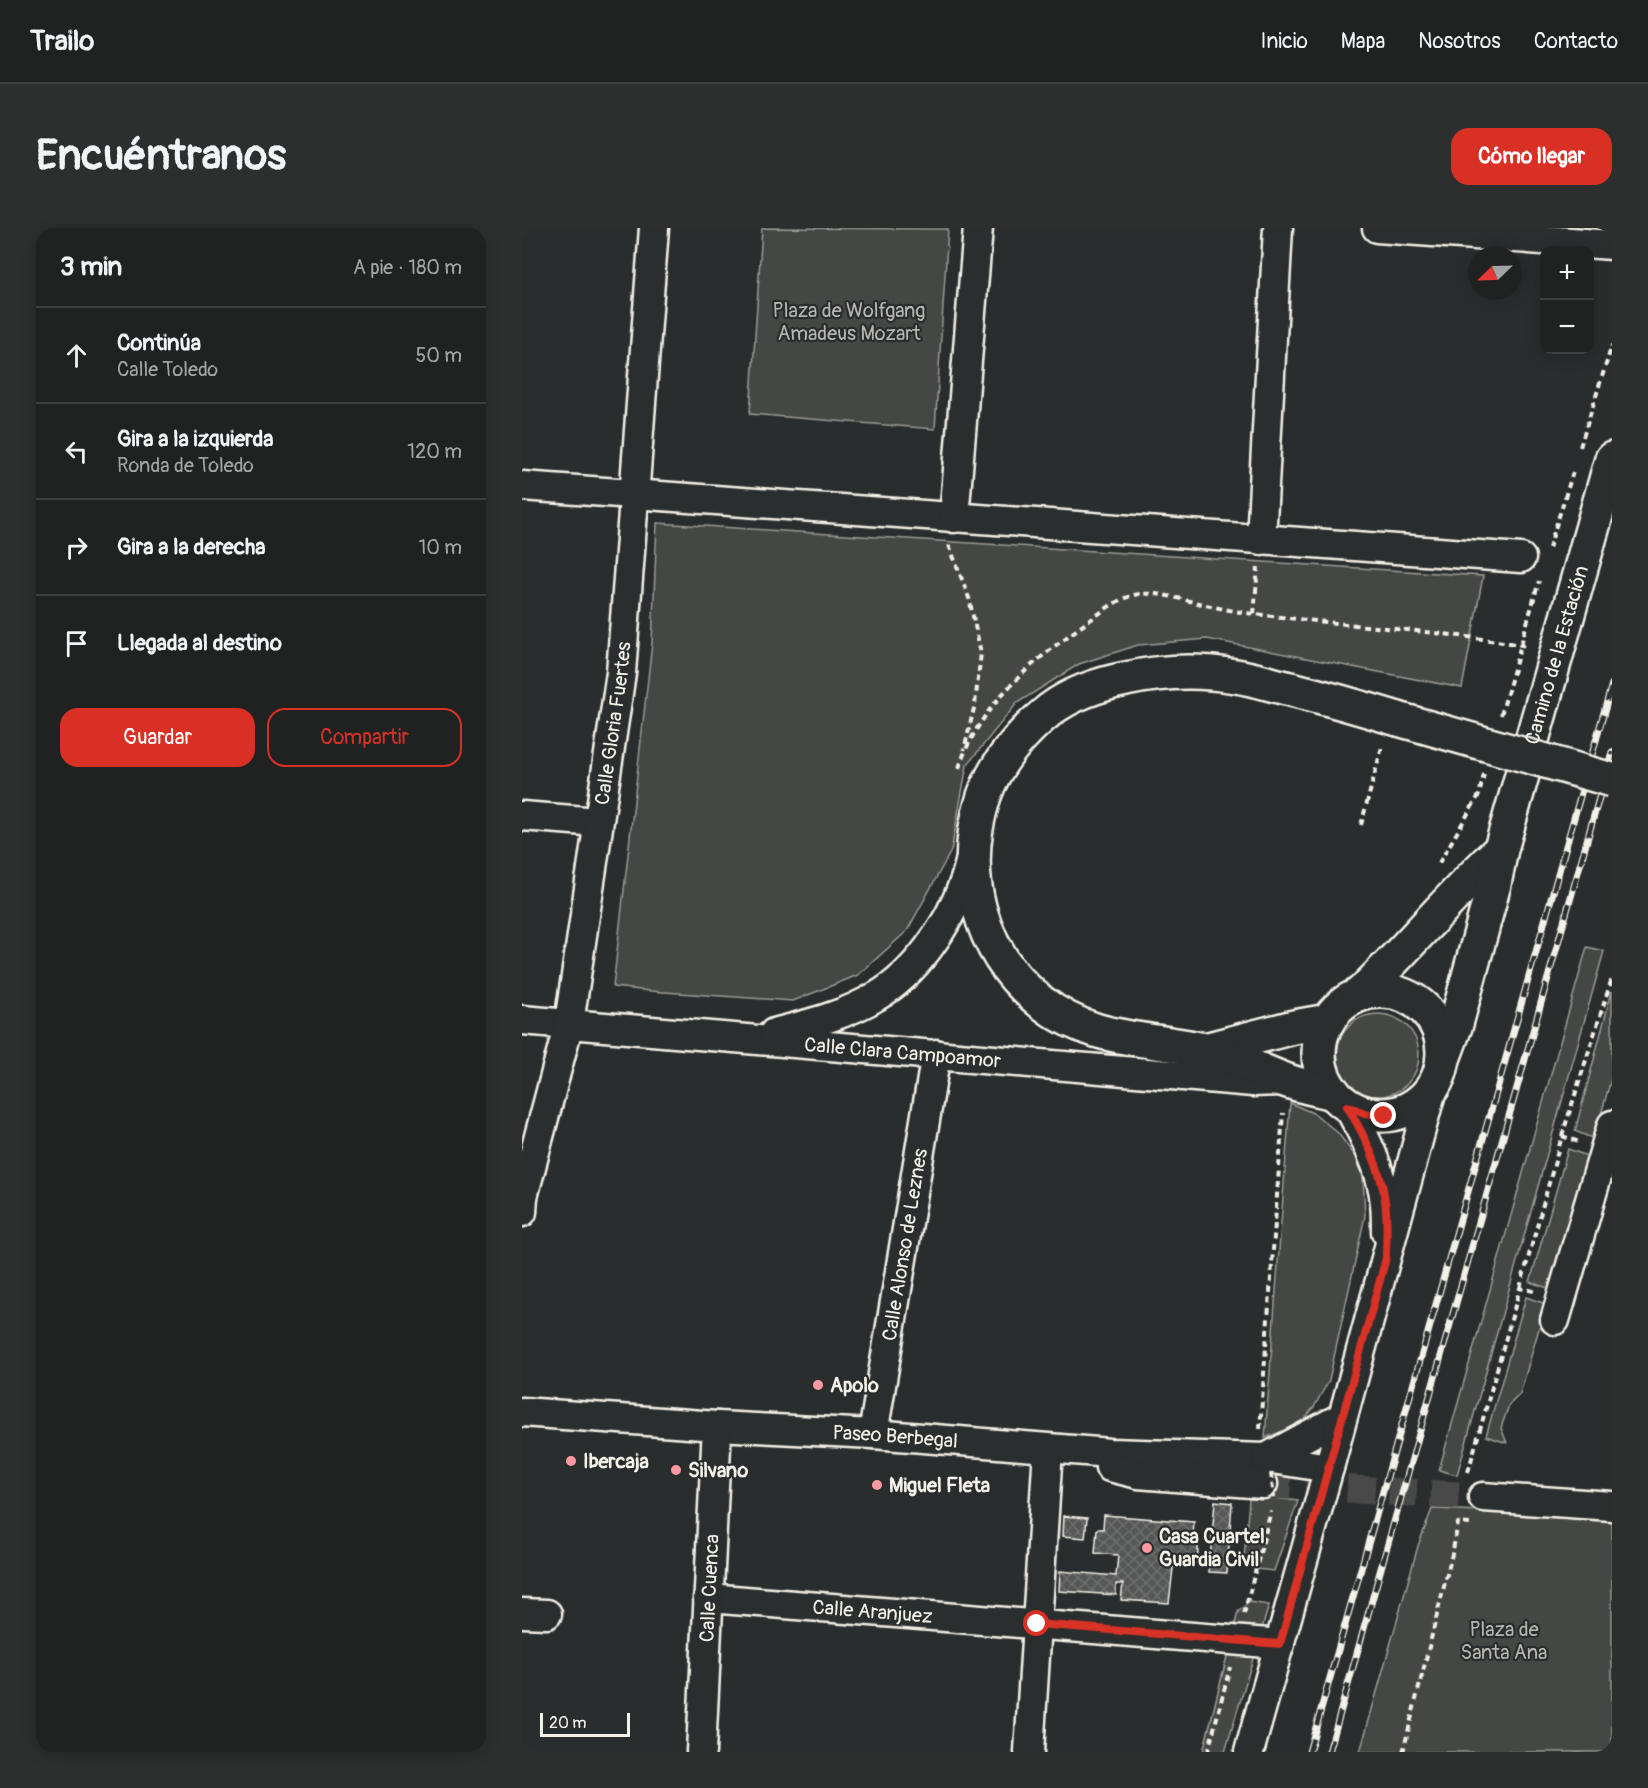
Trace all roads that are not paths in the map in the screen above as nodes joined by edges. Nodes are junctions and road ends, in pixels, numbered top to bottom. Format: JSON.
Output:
{"nodes":[{"id":1,"x":654,"y":228,"type":"edge"},
{"id":2,"x":978,"y":228,"type":"edge"},
{"id":3,"x":1278,"y":228,"type":"edge"},
{"id":4,"x":1377,"y":228,"type":"edge"},
{"id":5,"x":1612,"y":245,"type":"edge"},
{"id":6,"x":1612,"y":459,"type":"edge"},
{"id":7,"x":522,"y":486,"type":"edge"},
{"id":8,"x":634,"y":494,"type":"junction"},
{"id":9,"x":954,"y":518,"type":"junction"},
{"id":10,"x":1261,"y":540,"type":"junction"},
{"id":11,"x":1521,"y":558,"type":"dead end"},
{"id":12,"x":1612,"y":780,"type":"edge"},
{"id":13,"x":522,"y":816,"type":"edge"},
{"id":14,"x":598,"y":822,"type":"junction"},
{"id":15,"x":1501,"y":849,"type":"junction"},
{"id":16,"x":973,"y":850,"type":"junction"},
{"id":17,"x":1359,"y":995,"type":"junction"},
{"id":18,"x":522,"y":1020,"type":"edge"},
{"id":19,"x":1328,"y":1021,"type":"junction"},
{"id":20,"x":569,"y":1023,"type":"junction"},
{"id":21,"x":754,"y":1038,"type":"junction"},
{"id":22,"x":1205,"y":1050,"type":"junction"},
{"id":23,"x":936,"y":1054,"type":"junction"},
{"id":24,"x":1443,"y":1059,"type":"junction"},
{"id":25,"x":1286,"y":1081,"type":"junction"},
{"id":26,"x":1432,"y":1089,"type":"junction"},
{"id":27,"x":1341,"y":1100,"type":"junction"},
{"id":28,"x":1612,"y":1125,"type":"edge"},
{"id":29,"x":522,"y":1202,"type":"edge"},
{"id":30,"x":1386,"y":1258,"type":"junction"},
{"id":31,"x":1559,"y":1308,"type":"road end"},
{"id":32,"x":522,"y":1412,"type":"edge"},
{"id":33,"x":1342,"y":1417,"type":"junction"},
{"id":34,"x":717,"y":1426,"type":"junction"},
{"id":35,"x":873,"y":1434,"type":"junction"},
{"id":36,"x":1048,"y":1449,"type":"junction"},
{"id":37,"x":1329,"y":1468,"type":"junction"},
{"id":38,"x":1269,"y":1478,"type":"junction"},
{"id":39,"x":1475,"y":1485,"type":"tunnel mouth"},
{"id":40,"x":1612,"y":1506,"type":"edge"},
{"id":41,"x":708,"y":1598,"type":"junction"},
{"id":42,"x":1037,"y":1624,"type":"junction"},
{"id":43,"x":1280,"y":1644,"type":"junction"},
{"id":44,"x":701,"y":1752,"type":"edge"},
{"id":45,"x":1029,"y":1752,"type":"edge"},
{"id":46,"x":1249,"y":1752,"type":"edge"}],
"edges":[{"from":1,"to":8,"type":"street","name":"Calle Gloria Fuertes"},
{"from":2,"to":9,"type":"street"},
{"from":3,"to":10,"type":"street"},
{"from":4,"to":5,"type":"street"},
{"from":6,"to":15,"type":"street","name":"Camino de la Estación"},
{"from":7,"to":8,"type":"street"},
{"from":8,"to":9,"type":"street"},
{"from":8,"to":14,"type":"street","name":"Calle Gloria Fuertes"},
{"from":9,"to":10,"type":"street"},
{"from":10,"to":11,"type":"street"},
{"from":12,"to":16,"type":"street","bridge":true},
{"from":13,"to":14,"type":"street"},
{"from":14,"to":20,"type":"street","name":"Calle Gloria Fuertes"},
{"from":15,"to":17,"type":"street"},
{"from":15,"to":24,"type":"street","name":"Camino de la Estación"},
{"from":16,"to":21,"type":"street"},
{"from":16,"to":22,"type":"street"},
{"from":17,"to":19,"type":"street"},
{"from":17,"to":24,"type":"street"},
{"from":18,"to":20,"type":"street","name":"Calle Clara Campoamor"},
{"from":19,"to":22,"type":"street"},
{"from":19,"to":27,"type":"street"},
{"from":20,"to":21,"type":"street","name":"Calle Clara Campoamor"},
{"from":20,"to":29,"type":"street","name":"Calle Gloria Fuertes"},
{"from":21,"to":23,"type":"street","name":"Calle Clara Campoamor"},
{"from":22,"to":25,"type":"street"},
{"from":23,"to":25,"type":"street","name":"Calle Clara Campoamor"},
{"from":23,"to":35,"type":"street","name":"Calle Alonso de Leznes"},
{"from":24,"to":26,"type":"street"},
{"from":25,"to":27,"type":"street"},
{"from":26,"to":27,"type":"street"},
{"from":26,"to":30,"type":"street"},
{"from":27,"to":30,"type":"street"},
{"from":28,"to":31,"type":"street"},
{"from":30,"to":33,"type":"street"},
{"from":32,"to":34,"type":"street","name":"Paseo Berbegal"},
{"from":33,"to":37,"type":"street"},
{"from":33,"to":38,"type":"street"},
{"from":34,"to":35,"type":"street","name":"Paseo Berbegal"},
{"from":34,"to":41,"type":"street","name":"Calle Cuenca"},
{"from":35,"to":36,"type":"street","name":"Paseo Berbegal"},
{"from":36,"to":38,"type":"street","name":"Paseo Berbegal"},
{"from":36,"to":42,"type":"street"},
{"from":37,"to":38,"type":"street"},
{"from":37,"to":43,"type":"street"},
{"from":39,"to":40,"type":"street"},
{"from":41,"to":42,"type":"street","name":"Calle Aranjuez"},
{"from":41,"to":44,"type":"street","name":"Calle Cuenca"},
{"from":42,"to":43,"type":"street","name":"Calle Aranjuez"},
{"from":42,"to":45,"type":"street"},
{"from":43,"to":46,"type":"street"}]}
